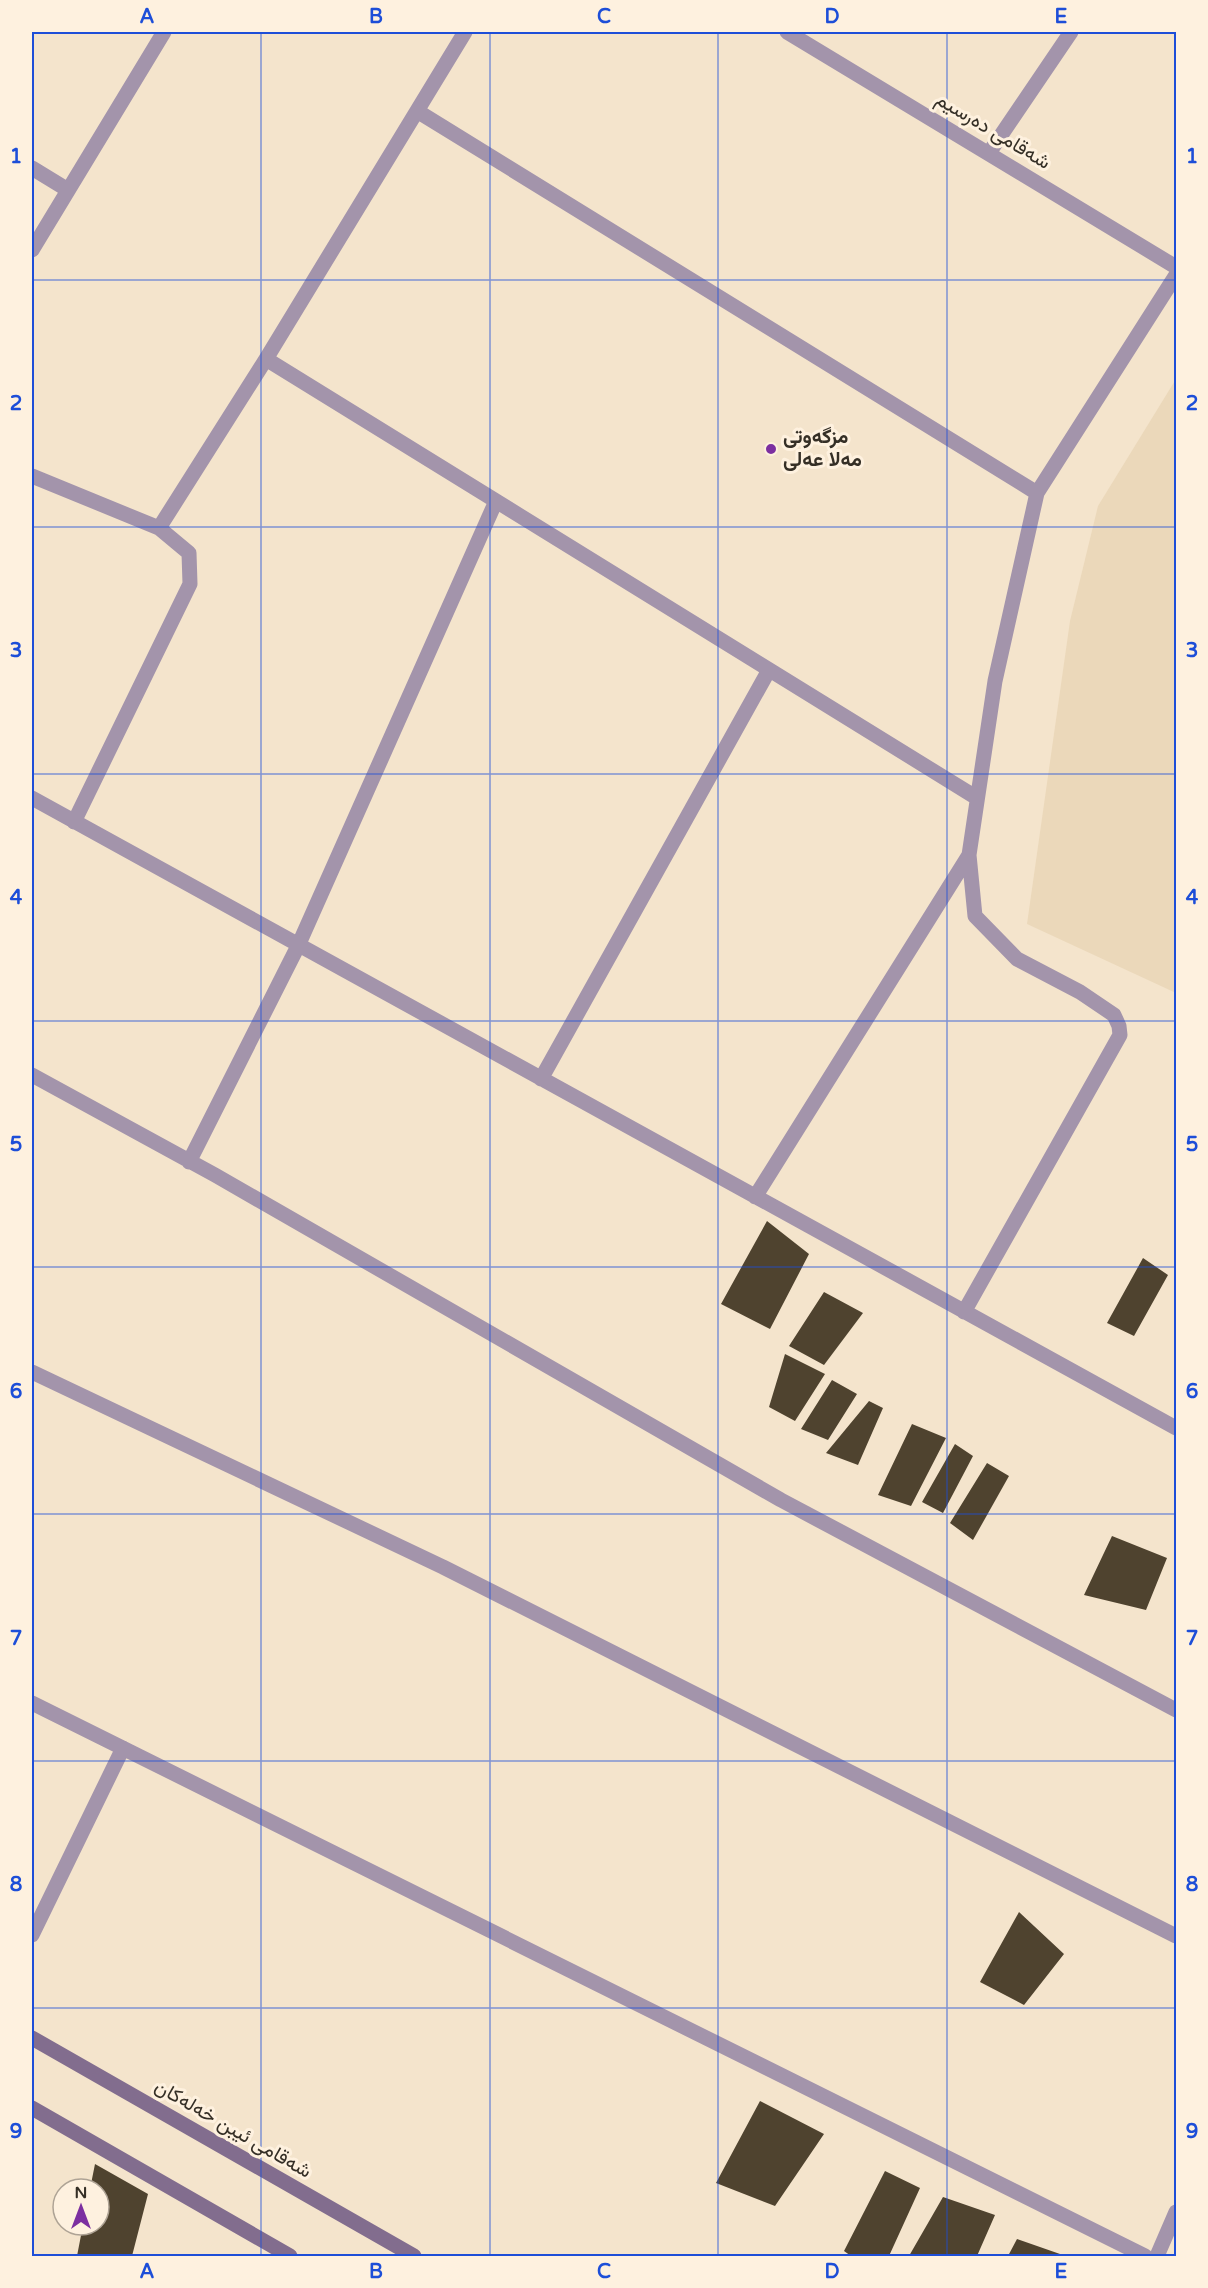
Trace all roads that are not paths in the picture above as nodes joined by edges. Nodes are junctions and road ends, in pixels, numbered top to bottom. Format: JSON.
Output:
{"nodes":[{"id":1,"x":164,"y":32,"type":"edge"},
{"id":2,"x":465,"y":32,"type":"edge"},
{"id":3,"x":787,"y":32,"type":"edge"},
{"id":4,"x":1071,"y":32,"type":"edge"},
{"id":5,"x":417,"y":111,"type":"junction"},
{"id":6,"x":988,"y":153,"type":"junction"},
{"id":7,"x":32,"y":168,"type":"edge"},
{"id":8,"x":68,"y":190,"type":"junction"},
{"id":9,"x":32,"y":250,"type":"edge"},
{"id":10,"x":1176,"y":267,"type":"edge"},
{"id":11,"x":1176,"y":275,"type":"edge"},
{"id":12,"x":266,"y":359,"type":"junction"},
{"id":13,"x":32,"y":476,"type":"edge"},
{"id":14,"x":1036,"y":493,"type":"junction"},
{"id":15,"x":496,"y":501,"type":"junction"},
{"id":16,"x":159,"y":528,"type":"junction"},
{"id":17,"x":769,"y":670,"type":"junction"},
{"id":18,"x":32,"y":798,"type":"edge"},
{"id":19,"x":977,"y":798,"type":"junction"},
{"id":20,"x":74,"y":822,"type":"junction"},
{"id":21,"x":969,"y":855,"type":"junction"},
{"id":22,"x":298,"y":945,"type":"junction"},
{"id":23,"x":32,"y":1075,"type":"edge"},
{"id":24,"x":541,"y":1079,"type":"junction"},
{"id":25,"x":189,"y":1162,"type":"junction"},
{"id":26,"x":755,"y":1197,"type":"junction"},
{"id":27,"x":964,"y":1312,"type":"junction"},
{"id":28,"x":32,"y":1372,"type":"edge"},
{"id":29,"x":1176,"y":1428,"type":"edge"},
{"id":30,"x":32,"y":1703,"type":"edge"},
{"id":31,"x":1176,"y":1710,"type":"edge"},
{"id":32,"x":123,"y":1748,"type":"junction"},
{"id":33,"x":32,"y":1935,"type":"edge"},
{"id":34,"x":1176,"y":1936,"type":"edge"},
{"id":35,"x":32,"y":2038,"type":"edge"},
{"id":36,"x":32,"y":2108,"type":"edge"},
{"id":37,"x":1176,"y":2212,"type":"edge"},
{"id":38,"x":290,"y":2256,"type":"edge"},
{"id":39,"x":414,"y":2256,"type":"edge"},
{"id":40,"x":1145,"y":2256,"type":"edge"},
{"id":41,"x":1157,"y":2256,"type":"edge"}],
"edges":[{"from":1,"to":8,"type":"street"},
{"from":2,"to":5,"type":"street"},
{"from":3,"to":6,"type":"street","name":"شەقامی دەرسیم"},
{"from":4,"to":6,"type":"street"},
{"from":5,"to":12,"type":"street"},
{"from":5,"to":14,"type":"street"},
{"from":6,"to":10,"type":"street","name":"شەقامی دەرسیم"},
{"from":7,"to":8,"type":"street"},
{"from":8,"to":9,"type":"street"},
{"from":11,"to":14,"type":"street"},
{"from":12,"to":15,"type":"street"},
{"from":12,"to":16,"type":"street"},
{"from":13,"to":16,"type":"street"},
{"from":14,"to":19,"type":"street"},
{"from":15,"to":17,"type":"street"},
{"from":15,"to":22,"type":"street"},
{"from":16,"to":20,"type":"street"},
{"from":17,"to":19,"type":"street"},
{"from":17,"to":24,"type":"street"},
{"from":18,"to":20,"type":"street"},
{"from":19,"to":21,"type":"street"},
{"from":20,"to":22,"type":"street"},
{"from":21,"to":26,"type":"street"},
{"from":21,"to":27,"type":"street"},
{"from":22,"to":24,"type":"street"},
{"from":22,"to":25,"type":"street"},
{"from":23,"to":25,"type":"street"},
{"from":24,"to":26,"type":"street"},
{"from":25,"to":31,"type":"street"},
{"from":26,"to":27,"type":"street"},
{"from":27,"to":29,"type":"street"},
{"from":28,"to":34,"type":"street"},
{"from":30,"to":32,"type":"street"},
{"from":32,"to":33,"type":"street"},
{"from":32,"to":40,"type":"street"},
{"from":35,"to":39,"type":"main road","name":"شەقامی ئیبن خەلەکان"},
{"from":36,"to":38,"type":"main road"},
{"from":37,"to":41,"type":"street"}]}
